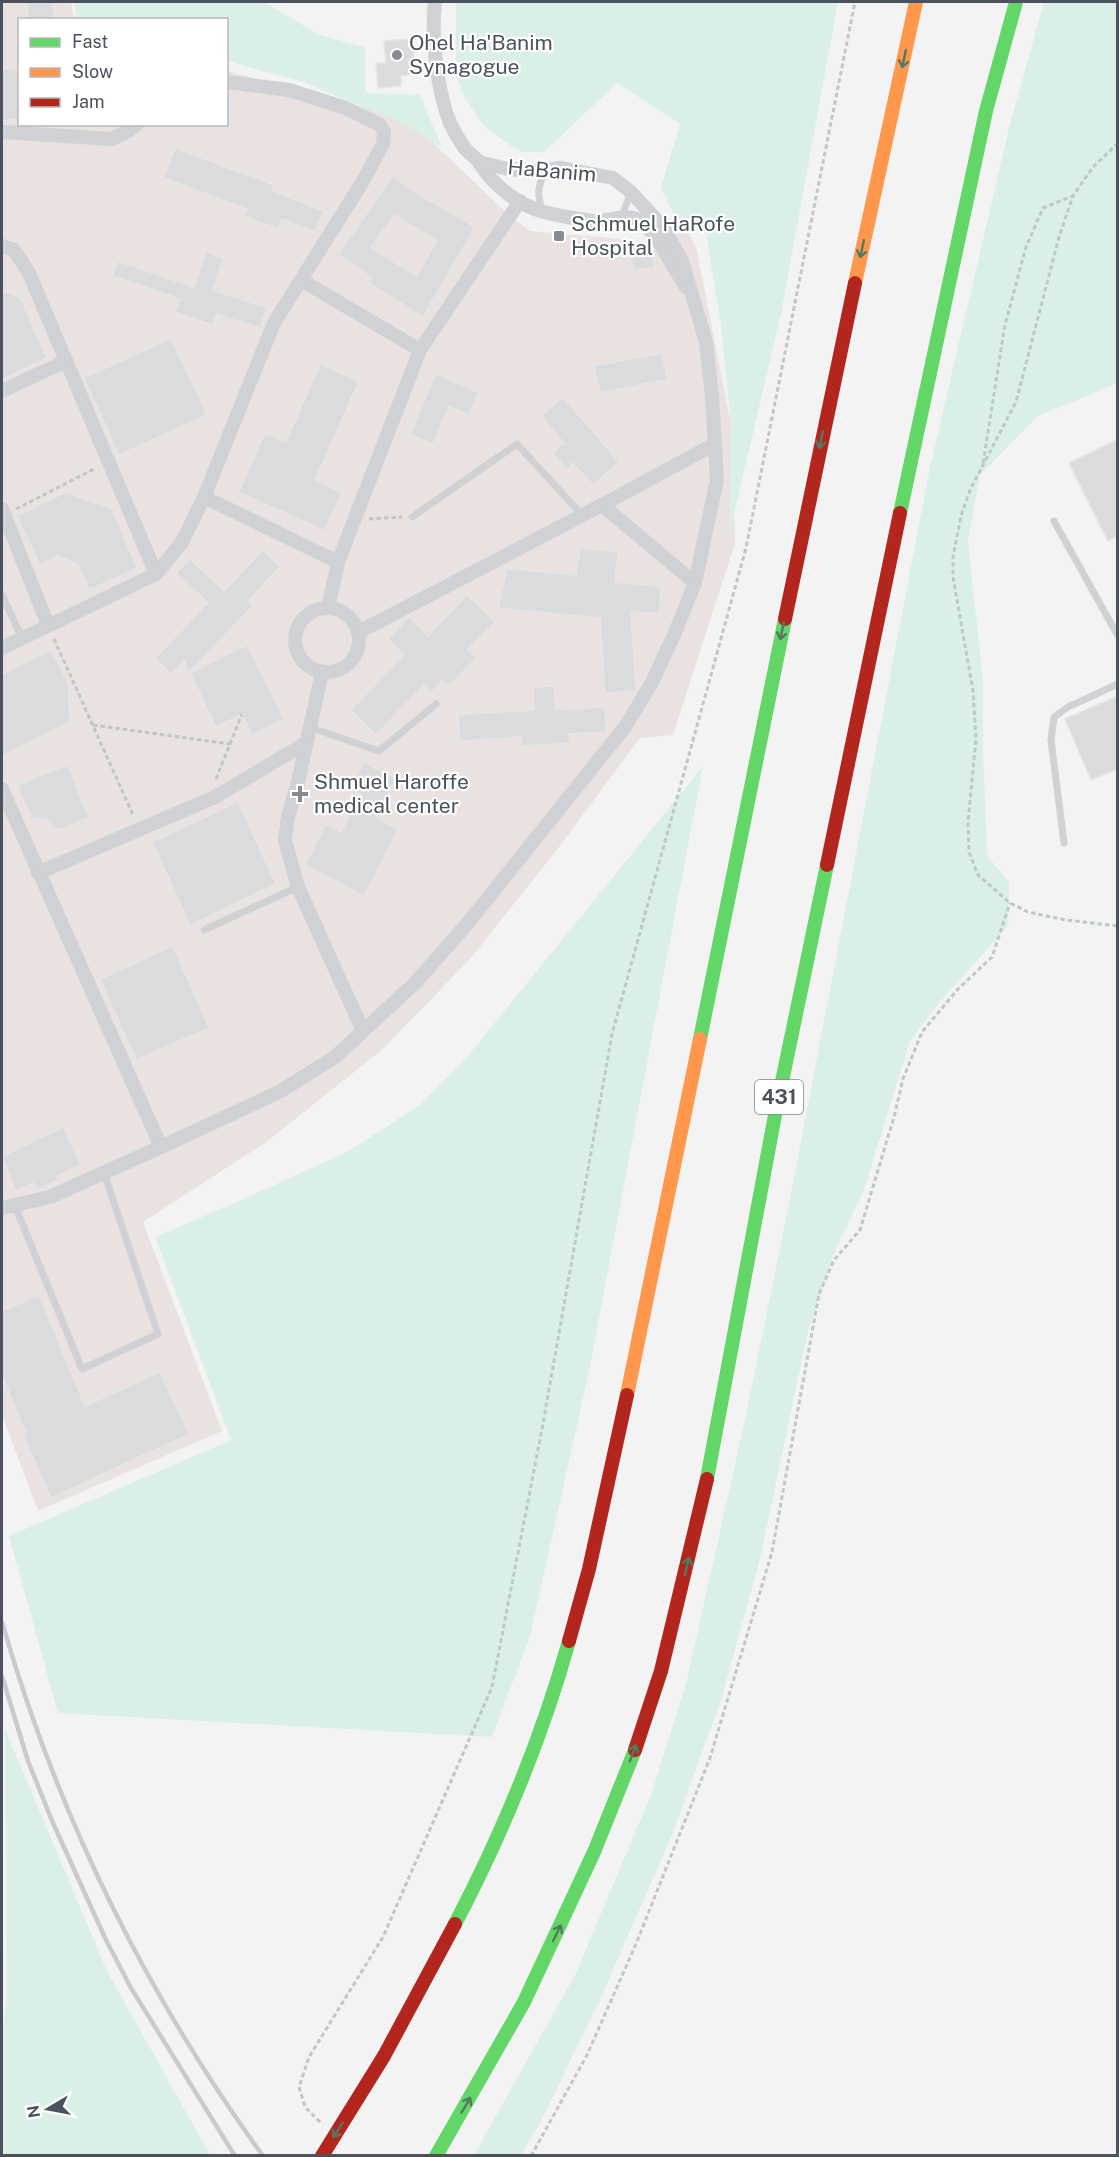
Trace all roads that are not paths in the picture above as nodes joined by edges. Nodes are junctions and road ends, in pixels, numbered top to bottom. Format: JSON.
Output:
{"nodes":[{"id":1,"x":435,"y":2,"type":"edge"},
{"id":2,"x":916,"y":2,"type":"edge"},
{"id":3,"x":1016,"y":2,"type":"edge"},
{"id":4,"x":228,"y":82,"type":"edge"},
{"id":5,"x":135,"y":126,"type":"edge"},
{"id":6,"x":2,"y":132,"type":"edge"},
{"id":7,"x":479,"y":162,"type":"junction"},
{"id":8,"x":548,"y":169,"type":"junction"},
{"id":9,"x":631,"y":192,"type":"junction"},
{"id":10,"x":520,"y":201,"type":"junction"},
{"id":11,"x":543,"y":212,"type":"junction"},
{"id":12,"x":621,"y":218,"type":"junction"},
{"id":13,"x":665,"y":242,"type":"junction"},
{"id":14,"x":2,"y":246,"type":"edge"},
{"id":15,"x":301,"y":280,"type":"junction"},
{"id":16,"x":420,"y":350,"type":"junction"},
{"id":17,"x":66,"y":362,"type":"junction"},
{"id":18,"x":2,"y":391,"type":"edge"},
{"id":19,"x":715,"y":444,"type":"junction"},
{"id":20,"x":204,"y":497,"type":"junction"},
{"id":21,"x":602,"y":505,"type":"junction"},
{"id":22,"x":3,"y":512,"type":"edge"},
{"id":23,"x":583,"y":516,"type":"junction"},
{"id":24,"x":412,"y":517,"type":"road end"},
{"id":25,"x":1054,"y":521,"type":"dead end"},
{"id":26,"x":338,"y":562,"type":"junction"},
{"id":27,"x":156,"y":574,"type":"junction"},
{"id":28,"x":695,"y":583,"type":"junction"},
{"id":29,"x":2,"y":595,"type":"edge"},
{"id":30,"x":328,"y":608,"type":"junction"},
{"id":31,"x":48,"y":625,"type":"junction"},
{"id":32,"x":359,"y":632,"type":"junction"},
{"id":33,"x":1118,"y":636,"type":"edge"},
{"id":34,"x":22,"y":638,"type":"junction"},
{"id":35,"x":2,"y":648,"type":"edge"},
{"id":36,"x":322,"y":672,"type":"junction"},
{"id":37,"x":1118,"y":684,"type":"edge"},
{"id":38,"x":436,"y":704,"type":"dead end"},
{"id":39,"x":309,"y":728,"type":"junction"},
{"id":40,"x":306,"y":743,"type":"junction"},
{"id":41,"x":2,"y":789,"type":"edge"},
{"id":42,"x":1065,"y":843,"type":"dead end"},
{"id":43,"x":39,"y":873,"type":"junction"},
{"id":44,"x":298,"y":887,"type":"junction"},
{"id":45,"x":204,"y":930,"type":"dead end"},
{"id":46,"x":363,"y":1031,"type":"junction"},
{"id":47,"x":161,"y":1147,"type":"junction"},
{"id":48,"x":104,"y":1173,"type":"junction"},
{"id":49,"x":8,"y":1207,"type":"edge"},
{"id":50,"x":322,"y":2156,"type":"edge"},
{"id":51,"x":436,"y":2156,"type":"edge"}],
"edges":[{"from":1,"to":7,"type":"street","name":"HaBanim"},
{"from":2,"to":50,"type":"highway","one_way":true},
{"from":51,"to":3,"type":"highway","number":"431","one_way":true},
{"from":4,"to":15,"type":"street"},
{"from":5,"to":6,"type":"street"},
{"from":7,"to":8,"type":"street","name":"HaBanim"},
{"from":7,"to":10,"type":"street","name":"HaBanim"},
{"from":8,"to":9,"type":"street","name":"HaBanim"},
{"from":8,"to":11,"type":"lane"},
{"from":9,"to":12,"type":"lane"},
{"from":9,"to":13,"type":"street","name":"HaBanim"},
{"from":10,"to":11,"type":"street","name":"HaBanim"},
{"from":10,"to":16,"type":"street"},
{"from":11,"to":12,"type":"street","name":"HaBanim"},
{"from":12,"to":13,"type":"street","name":"HaBanim"},
{"from":13,"to":19,"type":"street"},
{"from":14,"to":17,"type":"street"},
{"from":15,"to":16,"type":"street"},
{"from":15,"to":20,"type":"street"},
{"from":16,"to":26,"type":"street"},
{"from":17,"to":18,"type":"street"},
{"from":17,"to":27,"type":"street"},
{"from":19,"to":21,"type":"street"},
{"from":19,"to":28,"type":"street"},
{"from":20,"to":26,"type":"street"},
{"from":20,"to":27,"type":"street"},
{"from":21,"to":23,"type":"street"},
{"from":21,"to":28,"type":"street"},
{"from":22,"to":31,"type":"street"},
{"from":23,"to":24,"type":"lane"},
{"from":23,"to":32,"type":"street"},
{"from":25,"to":33,"type":"lane"},
{"from":26,"to":30,"type":"street"},
{"from":27,"to":31,"type":"street"},
{"from":28,"to":46,"type":"street"},
{"from":29,"to":34,"type":"lane"},
{"from":30,"to":32,"type":"street"},
{"from":30,"to":36,"type":"street"},
{"from":31,"to":34,"type":"street"},
{"from":32,"to":36,"type":"street"},
{"from":34,"to":35,"type":"street"},
{"from":36,"to":39,"type":"street"},
{"from":37,"to":42,"type":"lane"},
{"from":38,"to":39,"type":"lane"},
{"from":39,"to":40,"type":"street"},
{"from":40,"to":43,"type":"street"},
{"from":40,"to":44,"type":"street"},
{"from":41,"to":43,"type":"street"},
{"from":43,"to":47,"type":"street"},
{"from":44,"to":45,"type":"lane"},
{"from":44,"to":46,"type":"street"},
{"from":46,"to":47,"type":"street"},
{"from":47,"to":48,"type":"street"},
{"from":48,"to":49,"type":"street"},
{"from":48,"to":49,"type":"lane"}]}
